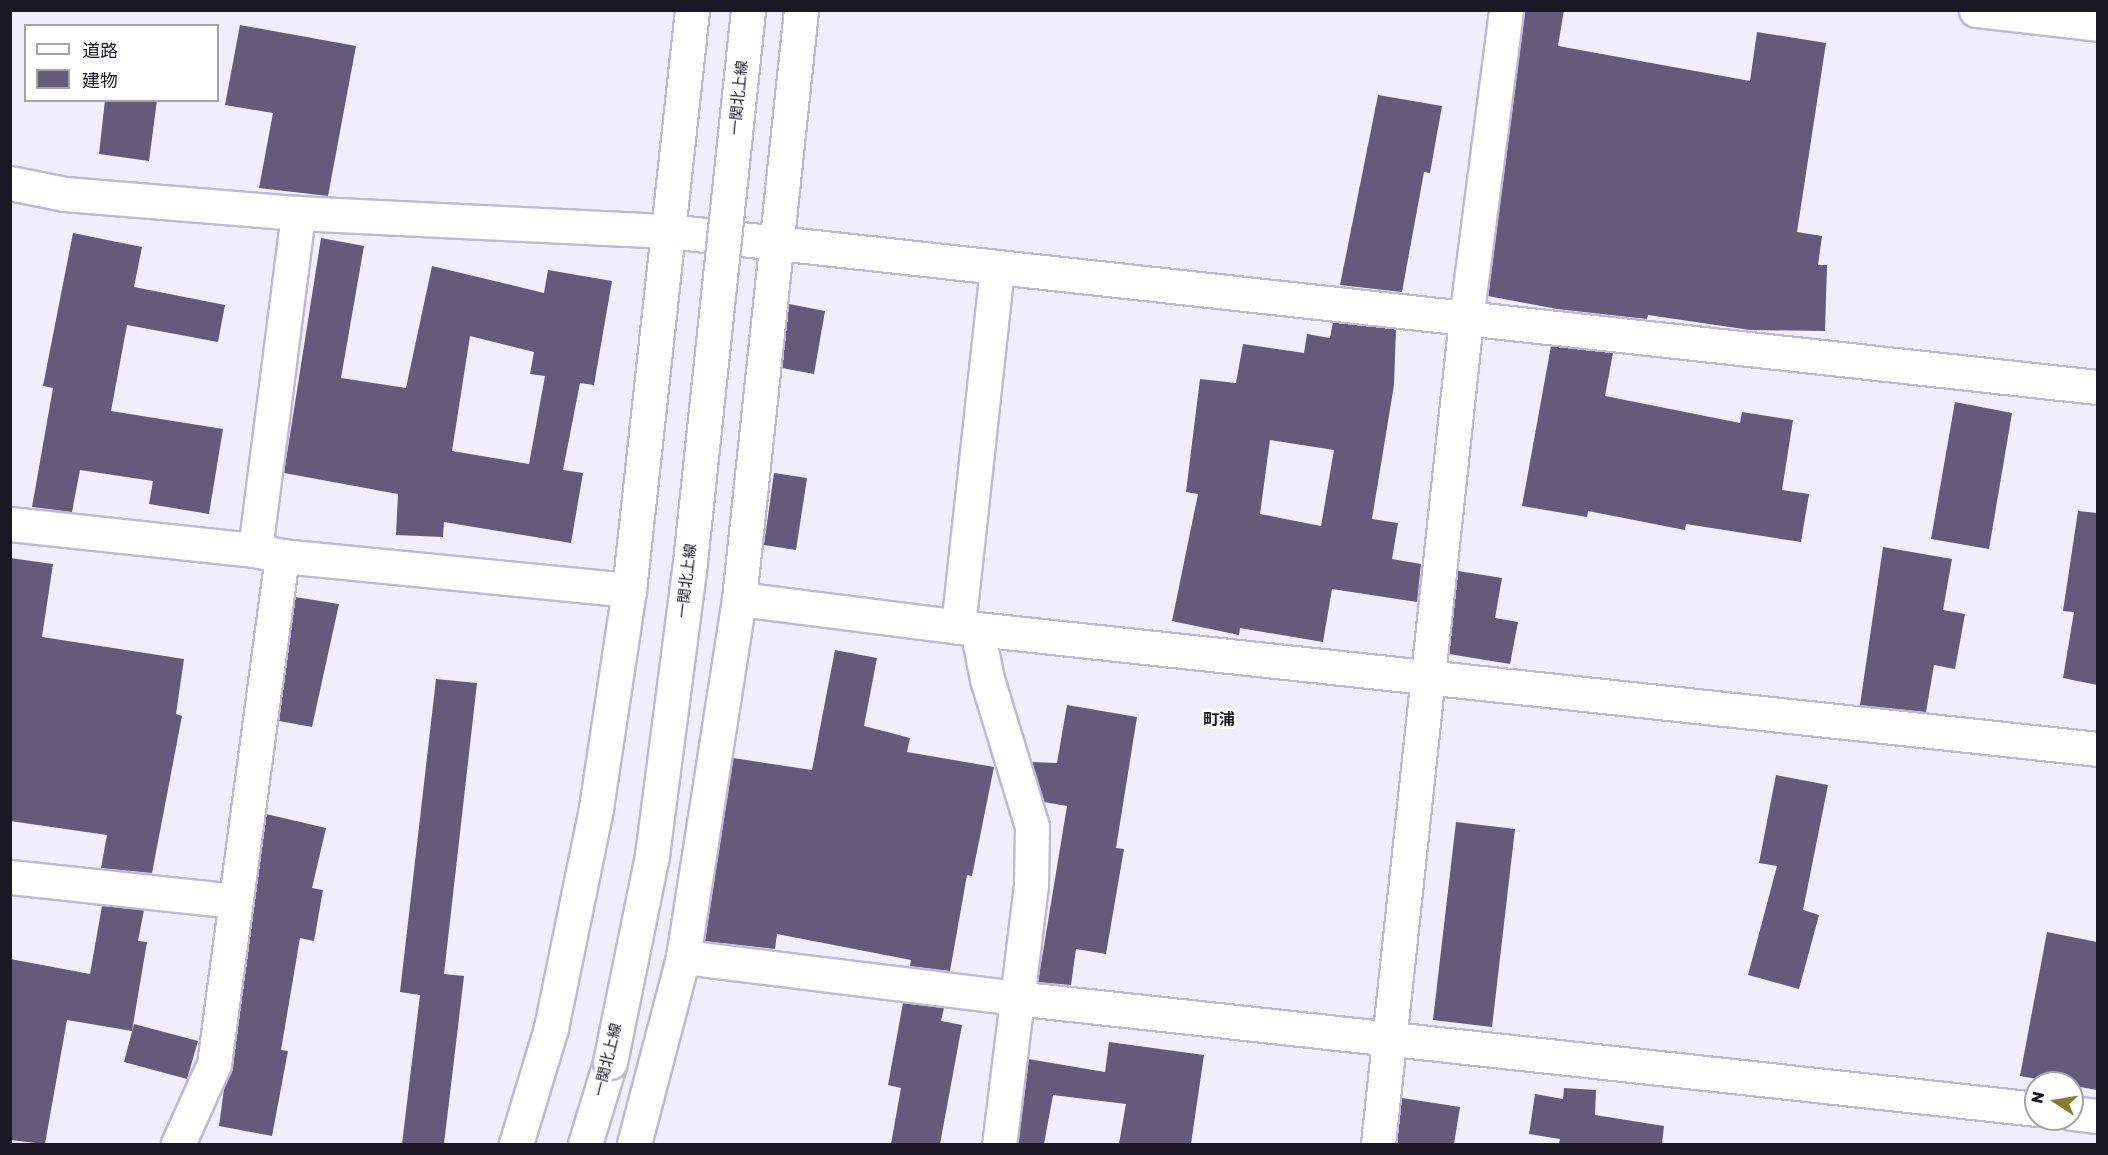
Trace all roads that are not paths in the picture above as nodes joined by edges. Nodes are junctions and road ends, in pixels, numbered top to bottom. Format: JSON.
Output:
{"nodes":[{"id":1,"x":692,"y":10,"type":"edge"},
{"id":2,"x":748,"y":10,"type":"edge"},
{"id":3,"x":801,"y":10,"type":"edge"},
{"id":4,"x":1506,"y":10,"type":"edge"},
{"id":5,"x":1976,"y":10,"type":"edge"},
{"id":6,"x":2097,"y":24,"type":"edge"},
{"id":7,"x":10,"y":183,"type":"edge"},
{"id":8,"x":298,"y":213,"type":"junction"},
{"id":9,"x":668,"y":231,"type":"junction"},
{"id":10,"x":775,"y":244,"type":"junction"},
{"id":11,"x":997,"y":268,"type":"junction"},
{"id":12,"x":1466,"y":319,"type":"junction"},
{"id":13,"x":2097,"y":387,"type":"edge"},
{"id":14,"x":10,"y":524,"type":"edge"},
{"id":15,"x":268,"y":553,"type":"junction"},
{"id":16,"x":629,"y":590,"type":"junction"},
{"id":17,"x":739,"y":599,"type":"junction"},
{"id":18,"x":967,"y":628,"type":"junction"},
{"id":19,"x":1429,"y":678,"type":"junction"},
{"id":20,"x":2097,"y":749,"type":"edge"},
{"id":21,"x":10,"y":877,"type":"edge"},
{"id":22,"x":235,"y":901,"type":"junction"},
{"id":23,"x":683,"y":957,"type":"junction"},
{"id":24,"x":1015,"y":998,"type":"junction"},
{"id":25,"x":1391,"y":1036,"type":"junction"},
{"id":26,"x":2024,"y":1108,"type":"edge"},
{"id":27,"x":178,"y":1144,"type":"edge"},
{"id":28,"x":516,"y":1144,"type":"edge"},
{"id":29,"x":585,"y":1144,"type":"edge"},
{"id":30,"x":634,"y":1144,"type":"edge"},
{"id":31,"x":999,"y":1144,"type":"edge"},
{"id":32,"x":1378,"y":1144,"type":"edge"}],
"edges":[{"from":1,"to":9,"type":"street"},
{"from":2,"to":29,"type":"street","name":"一関北上線","bridge":true},
{"from":3,"to":10,"type":"street"},
{"from":4,"to":12,"type":"street"},
{"from":5,"to":6,"type":"street"},
{"from":7,"to":8,"type":"street"},
{"from":8,"to":9,"type":"street"},
{"from":8,"to":15,"type":"street"},
{"from":9,"to":10,"type":"street"},
{"from":9,"to":16,"type":"street"},
{"from":10,"to":11,"type":"street"},
{"from":10,"to":17,"type":"street"},
{"from":11,"to":12,"type":"street"},
{"from":11,"to":18,"type":"street"},
{"from":12,"to":13,"type":"street"},
{"from":12,"to":19,"type":"street"},
{"from":14,"to":15,"type":"street"},
{"from":15,"to":16,"type":"street"},
{"from":15,"to":22,"type":"street"},
{"from":16,"to":28,"type":"street"},
{"from":17,"to":18,"type":"street"},
{"from":17,"to":23,"type":"street"},
{"from":18,"to":19,"type":"street"},
{"from":18,"to":24,"type":"street"},
{"from":19,"to":20,"type":"street"},
{"from":19,"to":25,"type":"street"},
{"from":21,"to":22,"type":"street"},
{"from":22,"to":27,"type":"street"},
{"from":23,"to":24,"type":"street"},
{"from":23,"to":30,"type":"street"},
{"from":24,"to":25,"type":"street"},
{"from":24,"to":31,"type":"street"},
{"from":25,"to":26,"type":"street"},
{"from":25,"to":32,"type":"street"}]}
